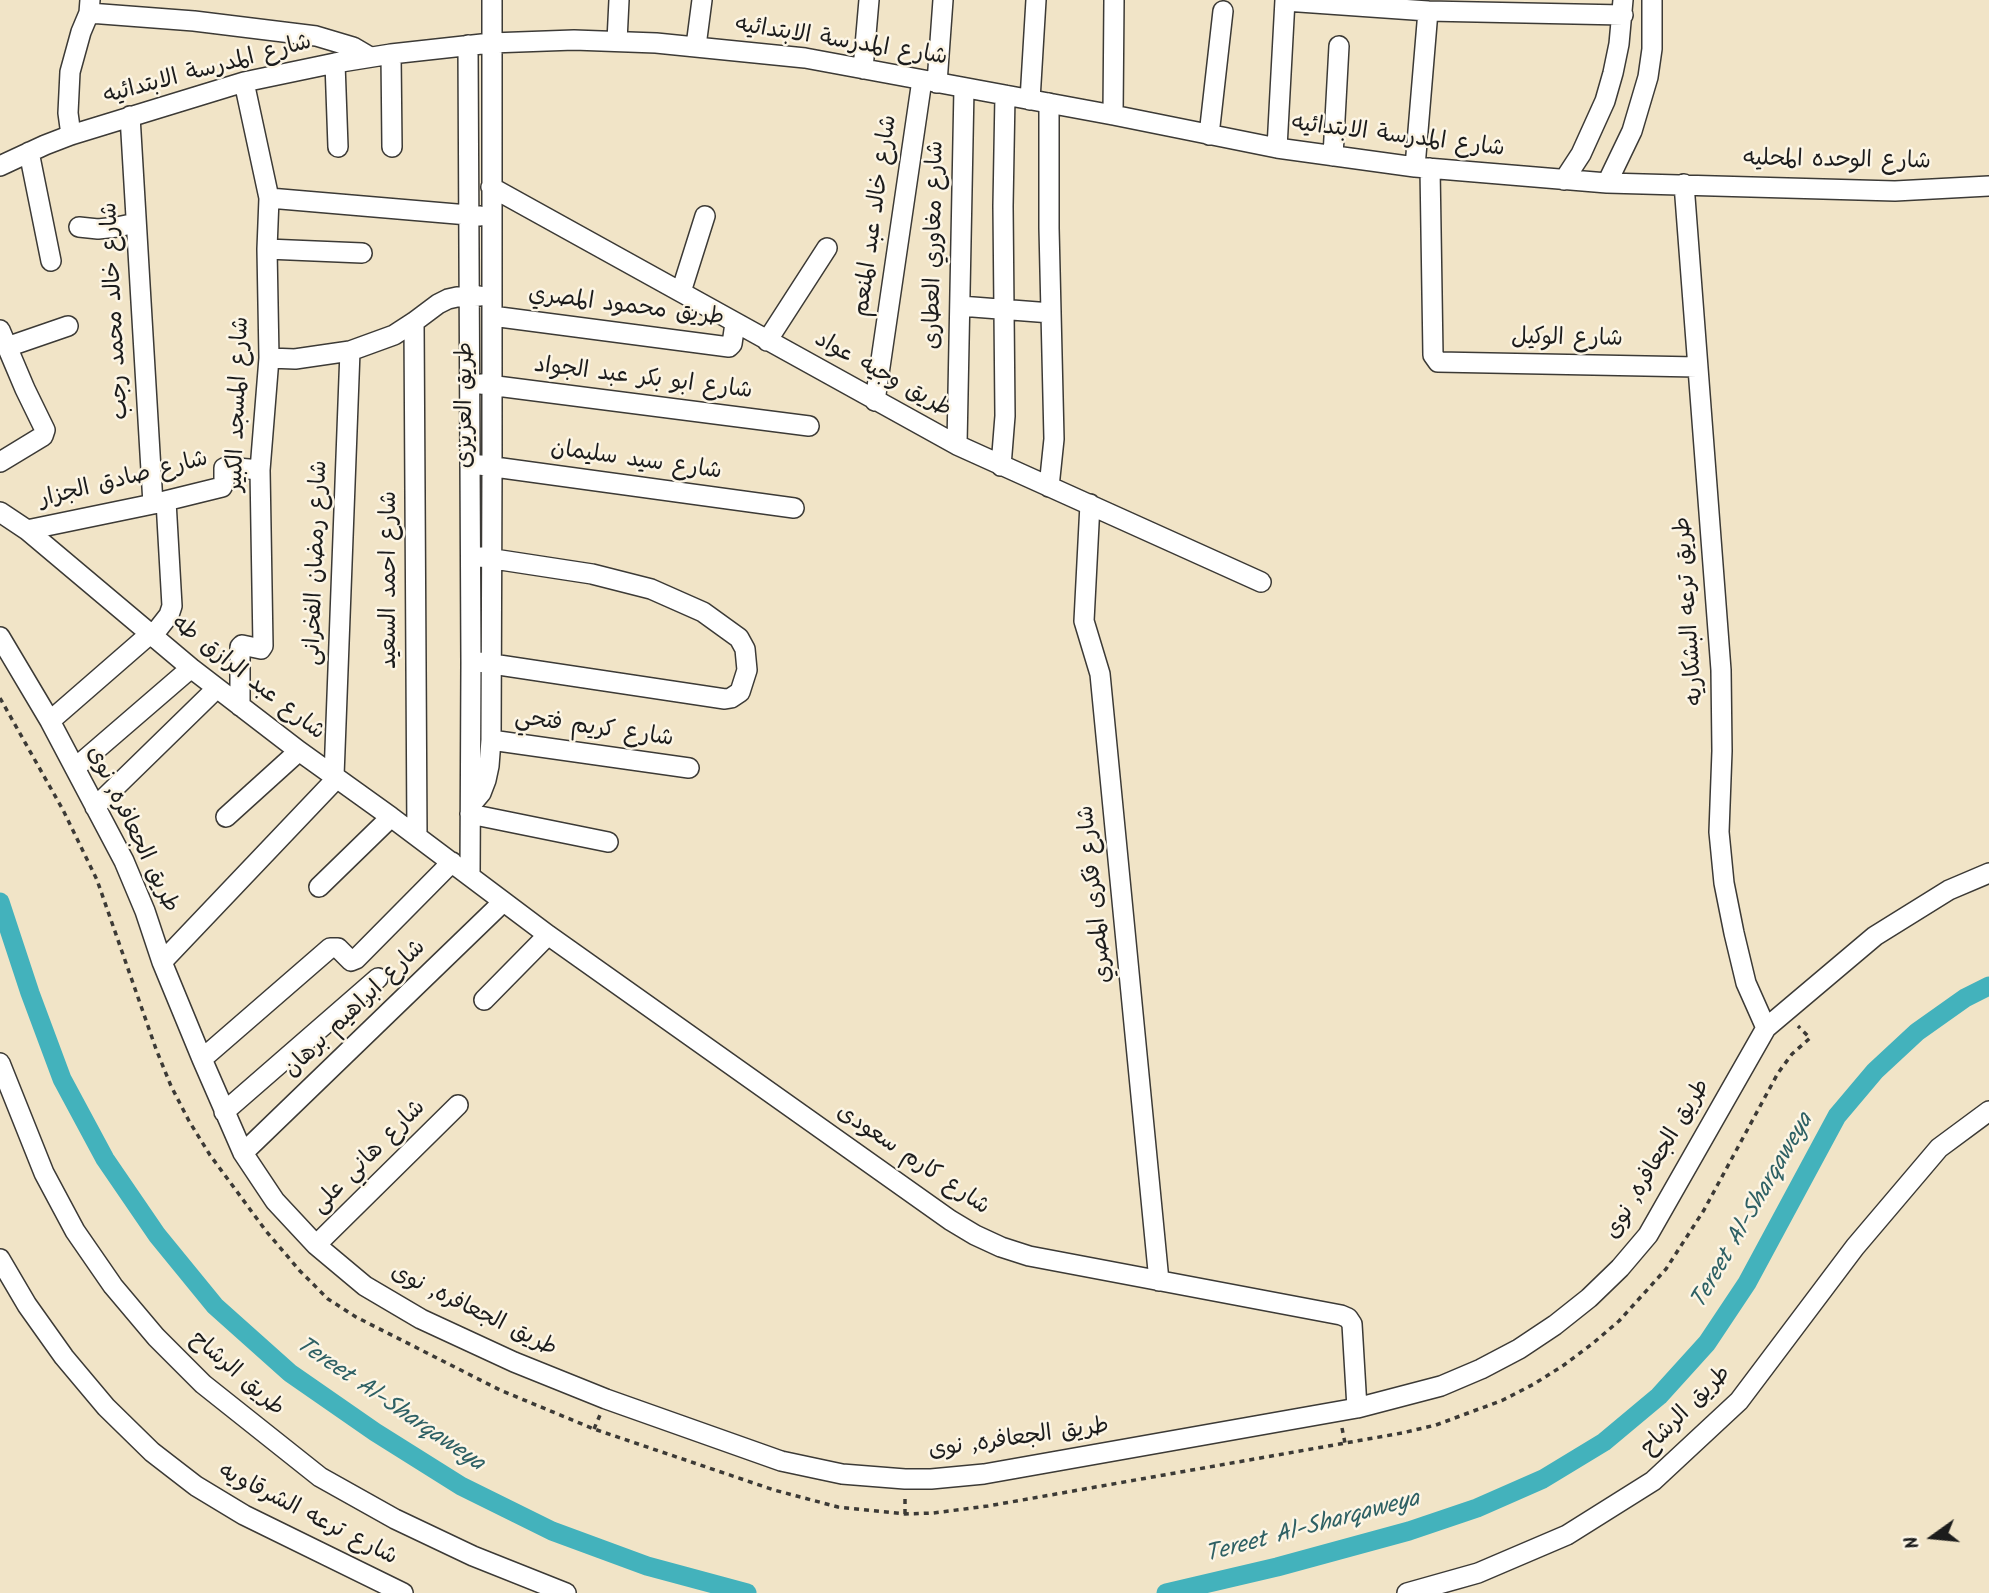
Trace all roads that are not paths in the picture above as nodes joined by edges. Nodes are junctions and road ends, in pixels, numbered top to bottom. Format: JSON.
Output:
{"nodes":[{"id":1,"x":492,"y":0,"type":"edge"},
{"id":2,"x":619,"y":0,"type":"edge"},
{"id":3,"x":702,"y":0,"type":"edge"},
{"id":4,"x":869,"y":0,"type":"edge"},
{"id":5,"x":943,"y":0,"type":"edge"},
{"id":6,"x":1036,"y":0,"type":"edge"},
{"id":7,"x":1114,"y":0,"type":"edge"},
{"id":8,"x":1652,"y":0,"type":"edge"},
{"id":9,"x":1285,"y":1,"type":"edge"},
{"id":10,"x":90,"y":7,"type":"edge"},
{"id":11,"x":1623,"y":8,"type":"edge"},
{"id":12,"x":1223,"y":11,"type":"dead end"},
{"id":13,"x":1428,"y":11,"type":"junction"},
{"id":14,"x":617,"y":41,"type":"junction"},
{"id":15,"x":491,"y":43,"type":"junction"},
{"id":16,"x":468,"y":45,"type":"junction"},
{"id":17,"x":696,"y":46,"type":"junction"},
{"id":18,"x":1339,"y":46,"type":"dead end"},
{"id":19,"x":391,"y":54,"type":"junction"},
{"id":20,"x":370,"y":57,"type":"junction"},
{"id":21,"x":335,"y":63,"type":"junction"},
{"id":22,"x":863,"y":69,"type":"junction"},
{"id":23,"x":929,"y":81,"type":"junction"},
{"id":24,"x":244,"y":82,"type":"junction"},
{"id":25,"x":964,"y":88,"type":"junction"},
{"id":26,"x":1005,"y":95,"type":"junction"},
{"id":27,"x":1040,"y":102,"type":"junction"},
{"id":28,"x":1113,"y":115,"type":"junction"},
{"id":29,"x":130,"y":116,"type":"junction"},
{"id":30,"x":71,"y":135,"type":"junction"},
{"id":31,"x":1209,"y":135,"type":"junction"},
{"id":32,"x":338,"y":147,"type":"dead end"},
{"id":33,"x":392,"y":147,"type":"dead end"},
{"id":34,"x":1277,"y":148,"type":"junction"},
{"id":35,"x":29,"y":152,"type":"junction"},
{"id":36,"x":1333,"y":156,"type":"junction"},
{"id":37,"x":0,"y":166,"type":"edge"},
{"id":38,"x":1422,"y":167,"type":"junction"},
{"id":39,"x":1564,"y":180,"type":"junction"},
{"id":40,"x":1607,"y":183,"type":"junction"},
{"id":41,"x":1684,"y":184,"type":"junction"},
{"id":42,"x":1989,"y":186,"type":"edge"},
{"id":43,"x":491,"y":187,"type":"junction"},
{"id":44,"x":269,"y":198,"type":"junction"},
{"id":45,"x":469,"y":215,"type":"junction"},
{"id":46,"x":705,"y":216,"type":"dead end"},
{"id":47,"x":491,"y":217,"type":"junction"},
{"id":48,"x":136,"y":223,"type":"junction"},
{"id":49,"x":79,"y":226,"type":"dead end"},
{"id":50,"x":267,"y":248,"type":"junction"},
{"id":51,"x":827,"y":248,"type":"dead end"},
{"id":52,"x":362,"y":253,"type":"dead end"},
{"id":53,"x":51,"y":261,"type":"dead end"},
{"id":54,"x":681,"y":292,"type":"junction"},
{"id":55,"x":470,"y":296,"type":"junction"},
{"id":56,"x":960,"y":306,"type":"junction"},
{"id":57,"x":492,"y":307,"type":"junction"},
{"id":58,"x":1004,"y":309,"type":"junction"},
{"id":59,"x":1051,"y":313,"type":"junction"},
{"id":60,"x":414,"y":323,"type":"junction"},
{"id":61,"x":735,"y":323,"type":"junction"},
{"id":62,"x":68,"y":326,"type":"dead end"},
{"id":63,"x":4,"y":338,"type":"edge"},
{"id":64,"x":767,"y":341,"type":"junction"},
{"id":65,"x":350,"y":351,"type":"junction"},
{"id":66,"x":269,"y":358,"type":"junction"},
{"id":67,"x":1697,"y":367,"type":"junction"},
{"id":68,"x":470,"y":382,"type":"junction"},
{"id":69,"x":492,"y":385,"type":"junction"},
{"id":70,"x":875,"y":401,"type":"junction"},
{"id":71,"x":809,"y":426,"type":"dead end"},
{"id":72,"x":957,"y":445,"type":"junction"},
{"id":73,"x":0,"y":462,"type":"edge"},
{"id":74,"x":471,"y":464,"type":"junction"},
{"id":75,"x":1001,"y":466,"type":"junction"},
{"id":76,"x":492,"y":467,"type":"junction"},
{"id":77,"x":260,"y":470,"type":"junction"},
{"id":78,"x":1049,"y":488,"type":"junction"},
{"id":79,"x":159,"y":502,"type":"junction"},
{"id":80,"x":1090,"y":504,"type":"junction"},
{"id":81,"x":794,"y":508,"type":"dead end"},
{"id":82,"x":0,"y":512,"type":"edge"},
{"id":83,"x":27,"y":530,"type":"junction"},
{"id":84,"x":471,"y":556,"type":"junction"},
{"id":85,"x":492,"y":558,"type":"junction"},
{"id":86,"x":1261,"y":582,"type":"dead end"},
{"id":87,"x":150,"y":634,"type":"junction"},
{"id":88,"x":0,"y":637,"type":"edge"},
{"id":89,"x":471,"y":662,"type":"junction"},
{"id":90,"x":492,"y":663,"type":"junction"},
{"id":91,"x":191,"y":668,"type":"junction"},
{"id":92,"x":217,"y":688,"type":"junction"},
{"id":93,"x":240,"y":706,"type":"junction"},
{"id":94,"x":50,"y":721,"type":"junction"},
{"id":95,"x":491,"y":740,"type":"junction"},
{"id":96,"x":299,"y":751,"type":"junction"},
{"id":97,"x":75,"y":768,"type":"junction"},
{"id":98,"x":690,"y":768,"type":"dead end"},
{"id":99,"x":335,"y":777,"type":"junction"},
{"id":100,"x":95,"y":807,"type":"junction"},
{"id":101,"x":470,"y":810,"type":"junction"},
{"id":102,"x":226,"y":817,"type":"dead end"},
{"id":103,"x":391,"y":817,"type":"junction"},
{"id":104,"x":417,"y":836,"type":"junction"},
{"id":105,"x":608,"y":842,"type":"dead end"},
{"id":106,"x":452,"y":863,"type":"junction"},
{"id":107,"x":1989,"y":873,"type":"edge"},
{"id":108,"x":470,"y":876,"type":"junction"},
{"id":109,"x":318,"y":887,"type":"dead end"},
{"id":110,"x":503,"y":902,"type":"junction"},
{"id":111,"x":548,"y":935,"type":"junction"},
{"id":112,"x":162,"y":962,"type":"junction"},
{"id":113,"x":378,"y":978,"type":"dead end"},
{"id":114,"x":484,"y":1000,"type":"dead end"},
{"id":115,"x":1766,"y":1028,"type":"junction"},
{"id":116,"x":202,"y":1059,"type":"junction"},
{"id":117,"x":0,"y":1063,"type":"edge"},
{"id":118,"x":458,"y":1105,"type":"dead end"},
{"id":119,"x":1989,"y":1111,"type":"edge"},
{"id":120,"x":224,"y":1112,"type":"junction"},
{"id":121,"x":243,"y":1153,"type":"junction"},
{"id":122,"x":317,"y":1245,"type":"junction"},
{"id":123,"x":0,"y":1259,"type":"edge"},
{"id":124,"x":1159,"y":1281,"type":"junction"},
{"id":125,"x":1357,"y":1408,"type":"junction"},
{"id":126,"x":403,"y":1593,"type":"edge"},
{"id":127,"x":566,"y":1593,"type":"edge"},
{"id":128,"x":1407,"y":1593,"type":"edge"}],
"edges":[{"from":1,"to":15,"type":"street","name":"طريق العزيزى"},
{"from":2,"to":14,"type":"street"},
{"from":3,"to":17,"type":"street"},
{"from":4,"to":22,"type":"street"},
{"from":5,"to":23,"type":"street","name":"شارع خالد عبد المنعم"},
{"from":6,"to":27,"type":"street"},
{"from":7,"to":28,"type":"street"},
{"from":8,"to":40,"type":"street"},
{"from":9,"to":13,"type":"street"},
{"from":9,"to":34,"type":"street"},
{"from":10,"to":20,"type":"street"},
{"from":10,"to":30,"type":"street"},
{"from":11,"to":13,"type":"street"},
{"from":11,"to":39,"type":"street"},
{"from":12,"to":31,"type":"street"},
{"from":13,"to":38,"type":"street"},
{"from":14,"to":15,"type":"street","name":"شارع المدرسة الابتدائيه"},
{"from":14,"to":17,"type":"street","name":"شارع المدرسة الابتدائيه"},
{"from":15,"to":16,"type":"street","name":"شارع المدرسة الابتدائيه"},
{"from":15,"to":43,"type":"street","name":"طريق العزيزى"},
{"from":16,"to":19,"type":"street","name":"شارع المدرسة الابتدائيه"},
{"from":16,"to":45,"type":"street","name":"طريق العزيزى"},
{"from":17,"to":22,"type":"street","name":"شارع المدرسة الابتدائيه"},
{"from":18,"to":36,"type":"street"},
{"from":19,"to":20,"type":"street","name":"شارع المدرسة الابتدائيه"},
{"from":19,"to":33,"type":"street"},
{"from":20,"to":21,"type":"street","name":"شارع المدرسة الابتدائيه"},
{"from":21,"to":24,"type":"street","name":"شارع المدرسة الابتدائيه"},
{"from":21,"to":32,"type":"street"},
{"from":22,"to":23,"type":"street","name":"شارع المدرسة الابتدائيه"},
{"from":23,"to":25,"type":"street","name":"شارع المدرسة الابتدائيه"},
{"from":23,"to":70,"type":"street","name":"شارع خالد عبد المنعم"},
{"from":24,"to":29,"type":"street","name":"شارع المدرسة الابتدائيه"},
{"from":24,"to":44,"type":"street","name":"شارع المسجد الكبير"},
{"from":25,"to":26,"type":"street","name":"شارع المدرسة الابتدائيه"},
{"from":25,"to":56,"type":"street","name":"شارع مغاوري العطارى"},
{"from":26,"to":27,"type":"street","name":"شارع المدرسة الابتدائيه"},
{"from":26,"to":58,"type":"street"},
{"from":27,"to":28,"type":"street","name":"شارع المدرسة الابتدائيه"},
{"from":27,"to":59,"type":"street"},
{"from":28,"to":31,"type":"street","name":"شارع المدرسة الابتدائيه"},
{"from":29,"to":30,"type":"street","name":"شارع المدرسة الابتدائيه"},
{"from":29,"to":48,"type":"street","name":"شارع خالد محمد رجب"},
{"from":30,"to":35,"type":"street","name":"شارع المدرسة الابتدائيه"},
{"from":31,"to":34,"type":"street","name":"شارع المدرسة الابتدائيه"},
{"from":34,"to":36,"type":"street","name":"شارع المدرسة الابتدائيه"},
{"from":35,"to":37,"type":"street","name":"شارع المدرسة الابتدائيه"},
{"from":35,"to":53,"type":"street"},
{"from":36,"to":38,"type":"street","name":"شارع المدرسة الابتدائيه"},
{"from":38,"to":39,"type":"street","name":"شارع المدرسة الابتدائيه"},
{"from":38,"to":67,"type":"street","name":"شارع الوكيل"},
{"from":39,"to":40,"type":"street","name":"شارع المدرسة الابتدائيه"},
{"from":40,"to":41,"type":"street","name":"شارع المدرسة الابتدائيه"},
{"from":41,"to":42,"type":"street","name":"شارع الوحده المحليه"},
{"from":41,"to":67,"type":"street","name":"طريق ترعه البشكاريه"},
{"from":43,"to":47,"type":"street","name":"طريق العزيزى"},
{"from":43,"to":54,"type":"street","name":"طريق وجيه عواد"},
{"from":44,"to":45,"type":"street"},
{"from":44,"to":50,"type":"street","name":"شارع المسجد الكبير"},
{"from":45,"to":47,"type":"street"},
{"from":45,"to":55,"type":"street","name":"طريق العزيزى"},
{"from":46,"to":54,"type":"street"},
{"from":47,"to":57,"type":"street","name":"طريق العزيزى"},
{"from":48,"to":49,"type":"street"},
{"from":48,"to":79,"type":"street","name":"شارع خالد محمد رجب"},
{"from":50,"to":52,"type":"street"},
{"from":50,"to":66,"type":"street","name":"شارع المسجد الكبير"},
{"from":51,"to":64,"type":"street"},
{"from":54,"to":61,"type":"street","name":"طريق وجيه عواد"},
{"from":55,"to":57,"type":"street"},
{"from":55,"to":60,"type":"street"},
{"from":55,"to":68,"type":"street","name":"طريق العزيزى"},
{"from":56,"to":58,"type":"street"},
{"from":56,"to":72,"type":"street","name":"شارع مغاوري العطارى"},
{"from":57,"to":61,"type":"street","name":"طريق محمود المصري"},
{"from":57,"to":69,"type":"street","name":"طريق العزيزى"},
{"from":58,"to":59,"type":"street"},
{"from":58,"to":75,"type":"street"},
{"from":59,"to":78,"type":"street"},
{"from":60,"to":65,"type":"street"},
{"from":60,"to":104,"type":"street","name":"شارع احمد السعيد"},
{"from":61,"to":64,"type":"street","name":"طريق وجيه عواد"},
{"from":62,"to":63,"type":"street"},
{"from":63,"to":73,"type":"street"},
{"from":64,"to":70,"type":"street","name":"طريق وجيه عواد"},
{"from":65,"to":66,"type":"street"},
{"from":65,"to":99,"type":"street","name":"شارع رمضان الفخرانى"},
{"from":66,"to":77,"type":"street","name":"شارع المسجد الكبير"},
{"from":67,"to":115,"type":"street","name":"طريق ترعه البشكاريه"},
{"from":68,"to":69,"type":"street","name":"شارع ابو بكر عبد الجواد"},
{"from":68,"to":74,"type":"street","name":"طريق العزيزى"},
{"from":69,"to":71,"type":"street","name":"شارع ابو بكر عبد الجواد"},
{"from":69,"to":76,"type":"street","name":"طريق العزيزى"},
{"from":70,"to":72,"type":"street","name":"طريق وجيه عواد"},
{"from":72,"to":75,"type":"street","name":"طريق وجيه عواد"},
{"from":74,"to":76,"type":"street","name":"شارع سيد سليمان"},
{"from":74,"to":84,"type":"street","name":"طريق العزيزى"},
{"from":75,"to":78,"type":"street","name":"طريق وجيه عواد"},
{"from":76,"to":81,"type":"street","name":"شارع سيد سليمان"},
{"from":76,"to":85,"type":"street","name":"طريق العزيزى"},
{"from":77,"to":79,"type":"street","name":"شارع صادق الجزار"},
{"from":77,"to":93,"type":"street","name":"شارع المسجد الكبير"},
{"from":78,"to":80,"type":"street","name":"طريق وجيه عواد"},
{"from":79,"to":83,"type":"street","name":"شارع صادق الجزار"},
{"from":79,"to":87,"type":"street","name":"شارع خالد محمد رجب"},
{"from":80,"to":86,"type":"street","name":"طريق وجيه عواد"},
{"from":80,"to":124,"type":"street","name":"شارع فكرى المصري"},
{"from":82,"to":83,"type":"street","name":"شارع عبد الرازق طه"},
{"from":83,"to":87,"type":"street","name":"شارع عبد الرازق طه"},
{"from":84,"to":85,"type":"street"},
{"from":84,"to":89,"type":"street","name":"طريق العزيزى"},
{"from":85,"to":90,"type":"street","name":"طريق العزيزى"},
{"from":85,"to":90,"type":"street"},
{"from":87,"to":91,"type":"street","name":"شارع عبد الرازق طه"},
{"from":87,"to":94,"type":"street","name":"شارع خالد محمد رجب"},
{"from":88,"to":94,"type":"street","name":"طريق الجعافره, نوى"},
{"from":89,"to":90,"type":"street"},
{"from":89,"to":101,"type":"street","name":"طريق العزيزى"},
{"from":90,"to":95,"type":"street","name":"طريق العزيزى"},
{"from":91,"to":92,"type":"street","name":"شارع عبد الرازق طه"},
{"from":91,"to":97,"type":"street"},
{"from":92,"to":93,"type":"street","name":"شارع عبد الرازق طه"},
{"from":92,"to":100,"type":"street"},
{"from":93,"to":96,"type":"street","name":"شارع عبد الرازق طه"},
{"from":94,"to":97,"type":"street","name":"طريق الجعافره, نوى"},
{"from":95,"to":98,"type":"street","name":"شارع كريم فتحي"},
{"from":95,"to":101,"type":"street","name":"طريق العزيزى"},
{"from":96,"to":99,"type":"street","name":"شارع عبد الرازق طه"},
{"from":96,"to":102,"type":"street"},
{"from":97,"to":100,"type":"street","name":"طريق الجعافره, نوى"},
{"from":99,"to":103,"type":"street","name":"شارع عبد الرازق طه"},
{"from":99,"to":112,"type":"street"},
{"from":100,"to":112,"type":"street","name":"طريق الجعافره, نوى"},
{"from":101,"to":105,"type":"street"},
{"from":101,"to":108,"type":"street","name":"طريق العزيزى"},
{"from":103,"to":104,"type":"street","name":"شارع عبد الرازق طه"},
{"from":103,"to":109,"type":"street"},
{"from":104,"to":106,"type":"street","name":"شارع عبد الرازق طه"},
{"from":106,"to":108,"type":"street","name":"شارع عبد الرازق طه"},
{"from":106,"to":116,"type":"street"},
{"from":107,"to":115,"type":"street","name":"طريق الجعافره, نوى"},
{"from":108,"to":110,"type":"street","name":"شارع كارم سعودى"},
{"from":110,"to":111,"type":"street","name":"شارع كارم سعودى"},
{"from":110,"to":121,"type":"street","name":"شارع ابراهيم برهان"},
{"from":111,"to":114,"type":"street"},
{"from":111,"to":124,"type":"street","name":"شارع كارم سعودى"},
{"from":112,"to":116,"type":"street","name":"طريق الجعافره, نوى"},
{"from":113,"to":120,"type":"street"},
{"from":115,"to":125,"type":"street","name":"طريق الجعافره, نوى"},
{"from":116,"to":120,"type":"street","name":"طريق الجعافره, نوى"},
{"from":117,"to":127,"type":"street","name":"طريق الرشاح"},
{"from":118,"to":122,"type":"street","name":"شارع هاني على"},
{"from":119,"to":128,"type":"street","name":"طريق الرشاح"},
{"from":120,"to":121,"type":"street","name":"طريق الجعافره, نوى"},
{"from":121,"to":122,"type":"street","name":"طريق الجعافره, نوى"},
{"from":122,"to":125,"type":"street","name":"طريق الجعافره, نوى"},
{"from":123,"to":126,"type":"street","name":"شارع ترعه الشرقاويه"},
{"from":124,"to":125,"type":"street","name":"شارع كارم سعودى"}]}
